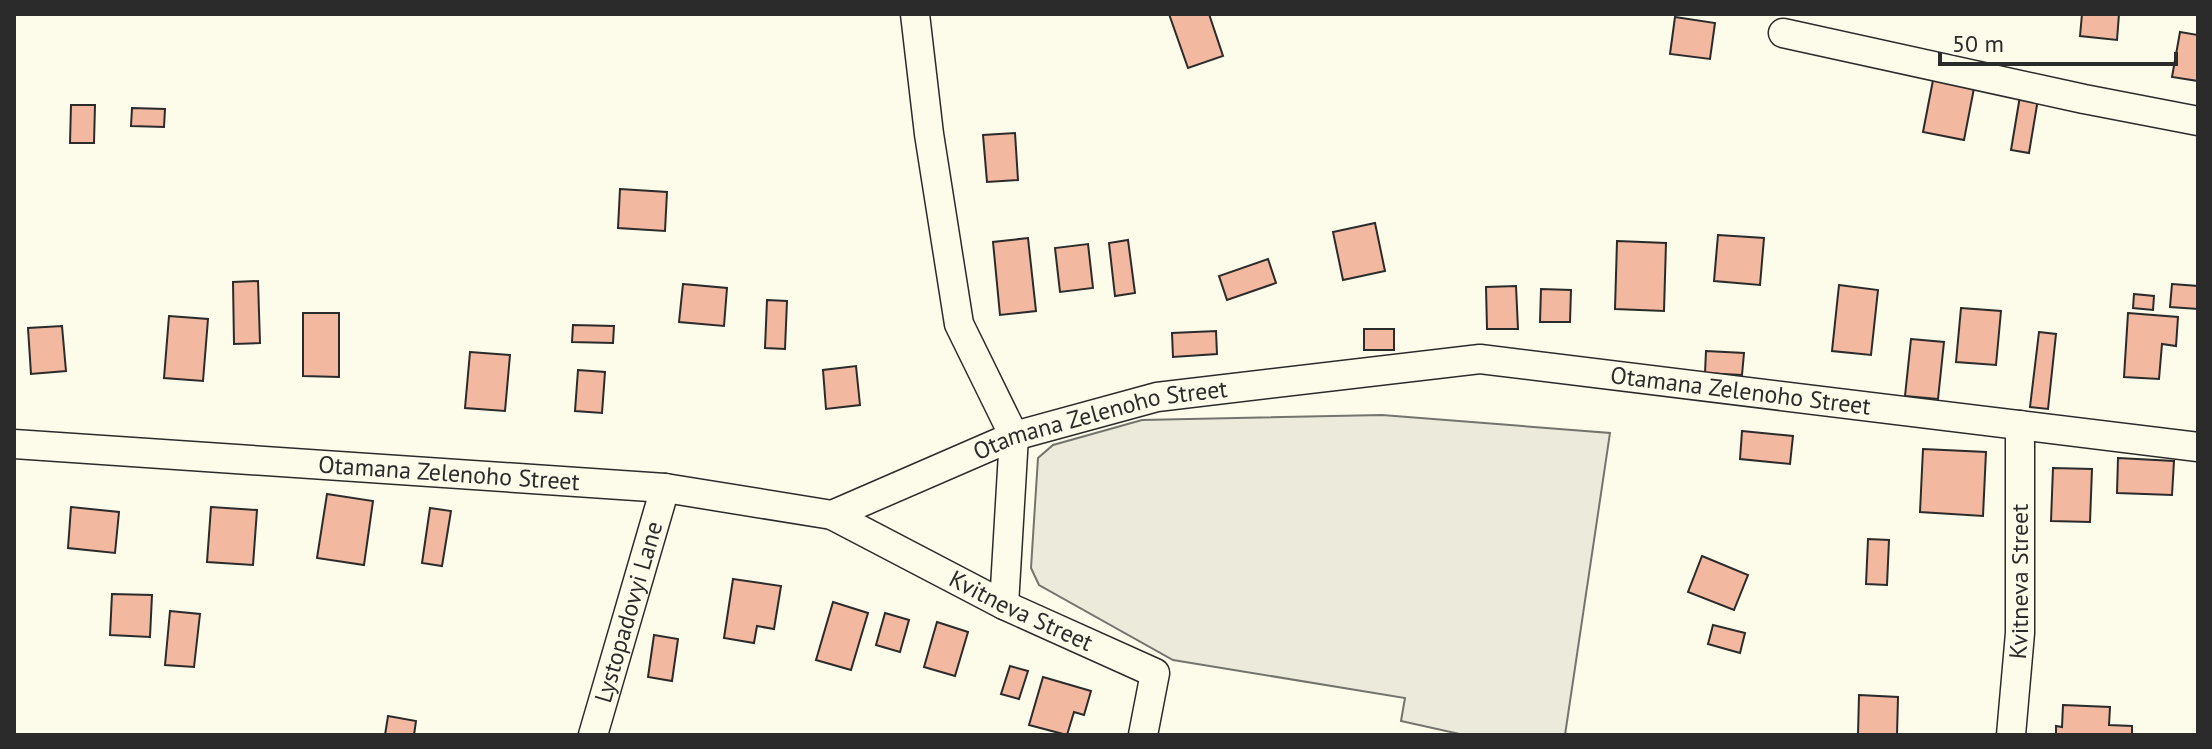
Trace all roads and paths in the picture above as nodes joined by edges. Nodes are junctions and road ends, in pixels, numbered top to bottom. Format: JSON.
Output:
{"nodes":[{"id":1,"x":915,"y":14,"type":"edge"},
{"id":2,"x":1783,"y":33,"type":"dead end"},
{"id":3,"x":2198,"y":121,"type":"edge"},
{"id":4,"x":2020,"y":425,"type":"junction"},
{"id":5,"x":1014,"y":436,"type":"junction"},
{"id":6,"x":14,"y":444,"type":"edge"},
{"id":7,"x":2198,"y":447,"type":"edge"},
{"id":8,"x":665,"y":488,"type":"junction"},
{"id":9,"x":832,"y":515,"type":"junction"},
{"id":10,"x":1004,"y":605,"type":"junction"},
{"id":11,"x":593,"y":735,"type":"edge"},
{"id":12,"x":1143,"y":735,"type":"edge"},
{"id":13,"x":2011,"y":735,"type":"edge"}],
"edges":[{"from":1,"to":5,"type":"street"},
{"from":2,"to":3,"type":"street"},
{"from":4,"to":5,"type":"street","name":"Otamana Zelenoho Street"},
{"from":4,"to":7,"type":"street","name":"Otamana Zelenoho Street"},
{"from":4,"to":13,"type":"street","name":"Kvitneva Street"},
{"from":5,"to":9,"type":"street","name":"Otamana Zelenoho Street"},
{"from":5,"to":10,"type":"street"},
{"from":6,"to":8,"type":"street","name":"Otamana Zelenoho Street"},
{"from":8,"to":9,"type":"street","name":"Otamana Zelenoho Street"},
{"from":8,"to":11,"type":"street","name":"Lystopadovyi Lane"},
{"from":9,"to":10,"type":"street","name":"Kvitneva Street"},
{"from":10,"to":12,"type":"street","name":"Kvitneva Street"}]}
